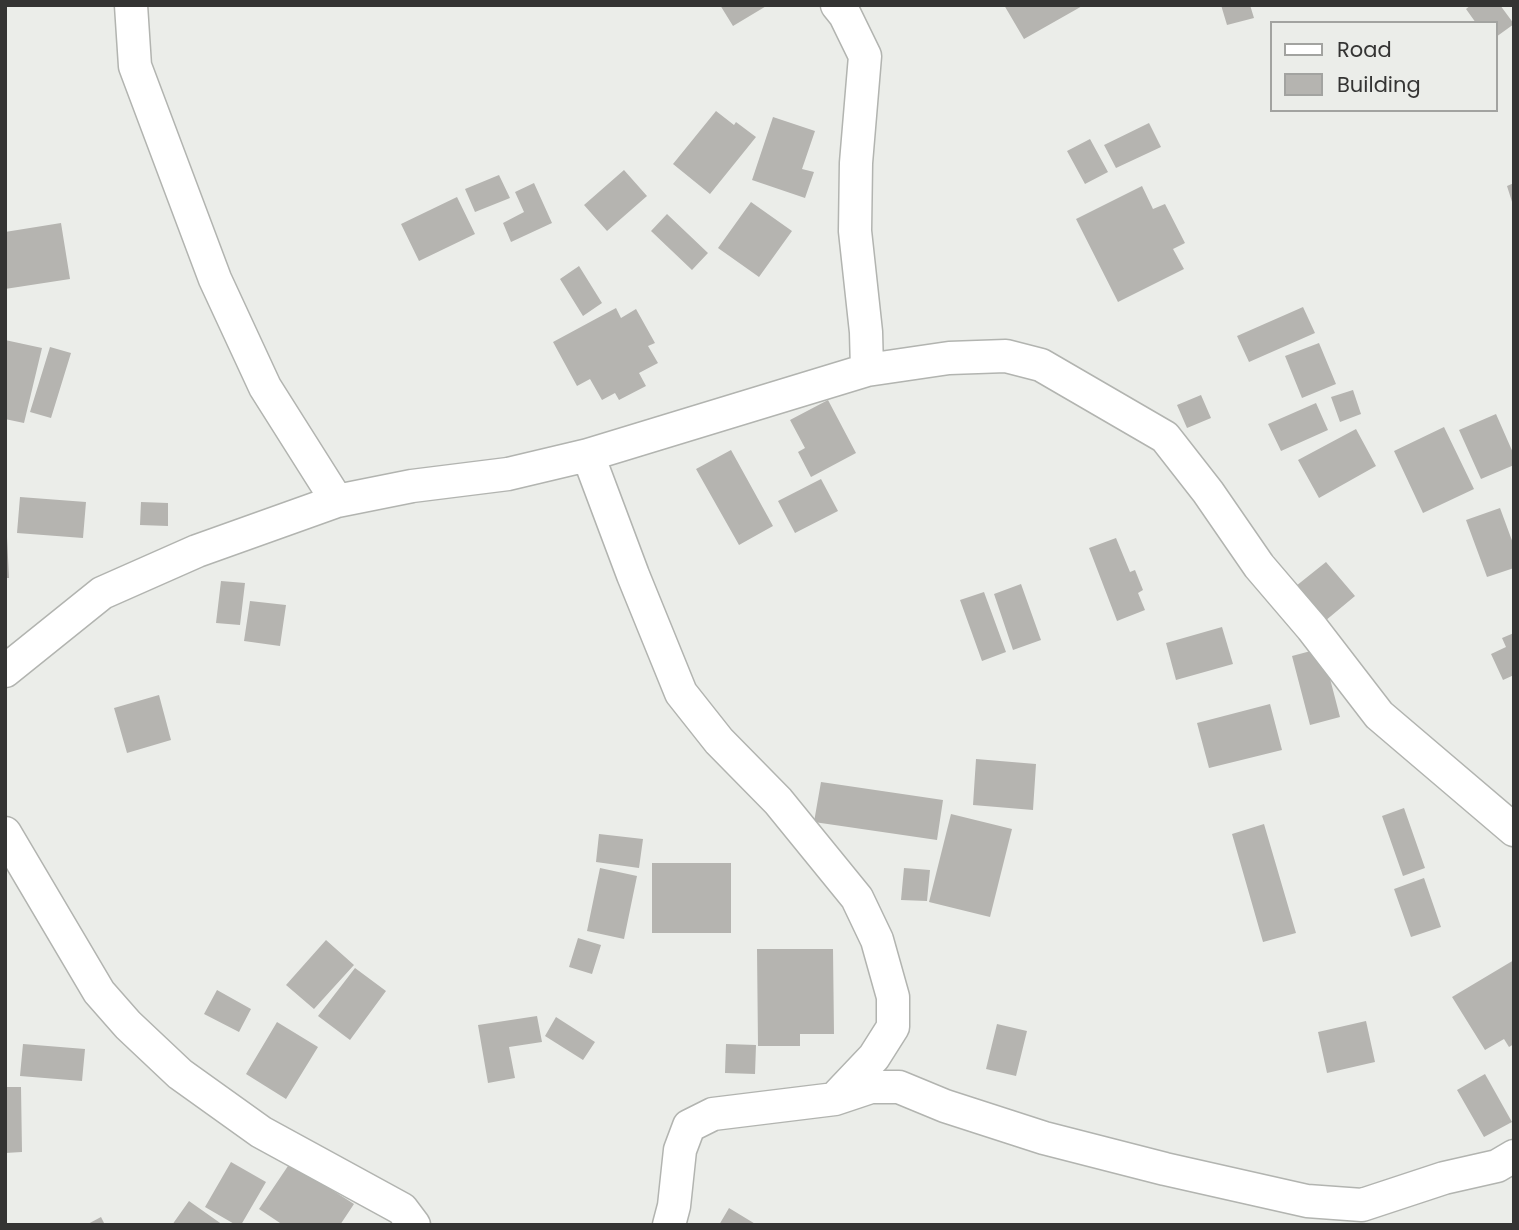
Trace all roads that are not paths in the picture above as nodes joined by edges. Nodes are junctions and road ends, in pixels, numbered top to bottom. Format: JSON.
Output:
{"nodes":[{"id":1,"x":131,"y":5,"type":"edge"},
{"id":2,"x":837,"y":5,"type":"edge"},
{"id":3,"x":867,"y":370,"type":"junction"},
{"id":4,"x":588,"y":455,"type":"junction"},
{"id":5,"x":337,"y":501,"type":"junction"},
{"id":6,"x":5,"y":671,"type":"edge"},
{"id":7,"x":1514,"y":830,"type":"edge"},
{"id":8,"x":5,"y":833,"type":"edge"},
{"id":9,"x":835,"y":1099,"type":"junction"},
{"id":10,"x":1514,"y":1156,"type":"edge"},
{"id":11,"x":414,"y":1225,"type":"edge"},
{"id":12,"x":669,"y":1225,"type":"edge"}],
"edges":[{"from":1,"to":5,"type":"street"},
{"from":2,"to":3,"type":"street"},
{"from":3,"to":4,"type":"street"},
{"from":3,"to":7,"type":"street"},
{"from":4,"to":5,"type":"street"},
{"from":4,"to":9,"type":"street"},
{"from":5,"to":6,"type":"street"},
{"from":8,"to":11,"type":"street"},
{"from":9,"to":10,"type":"street"},
{"from":9,"to":12,"type":"street"}]}
